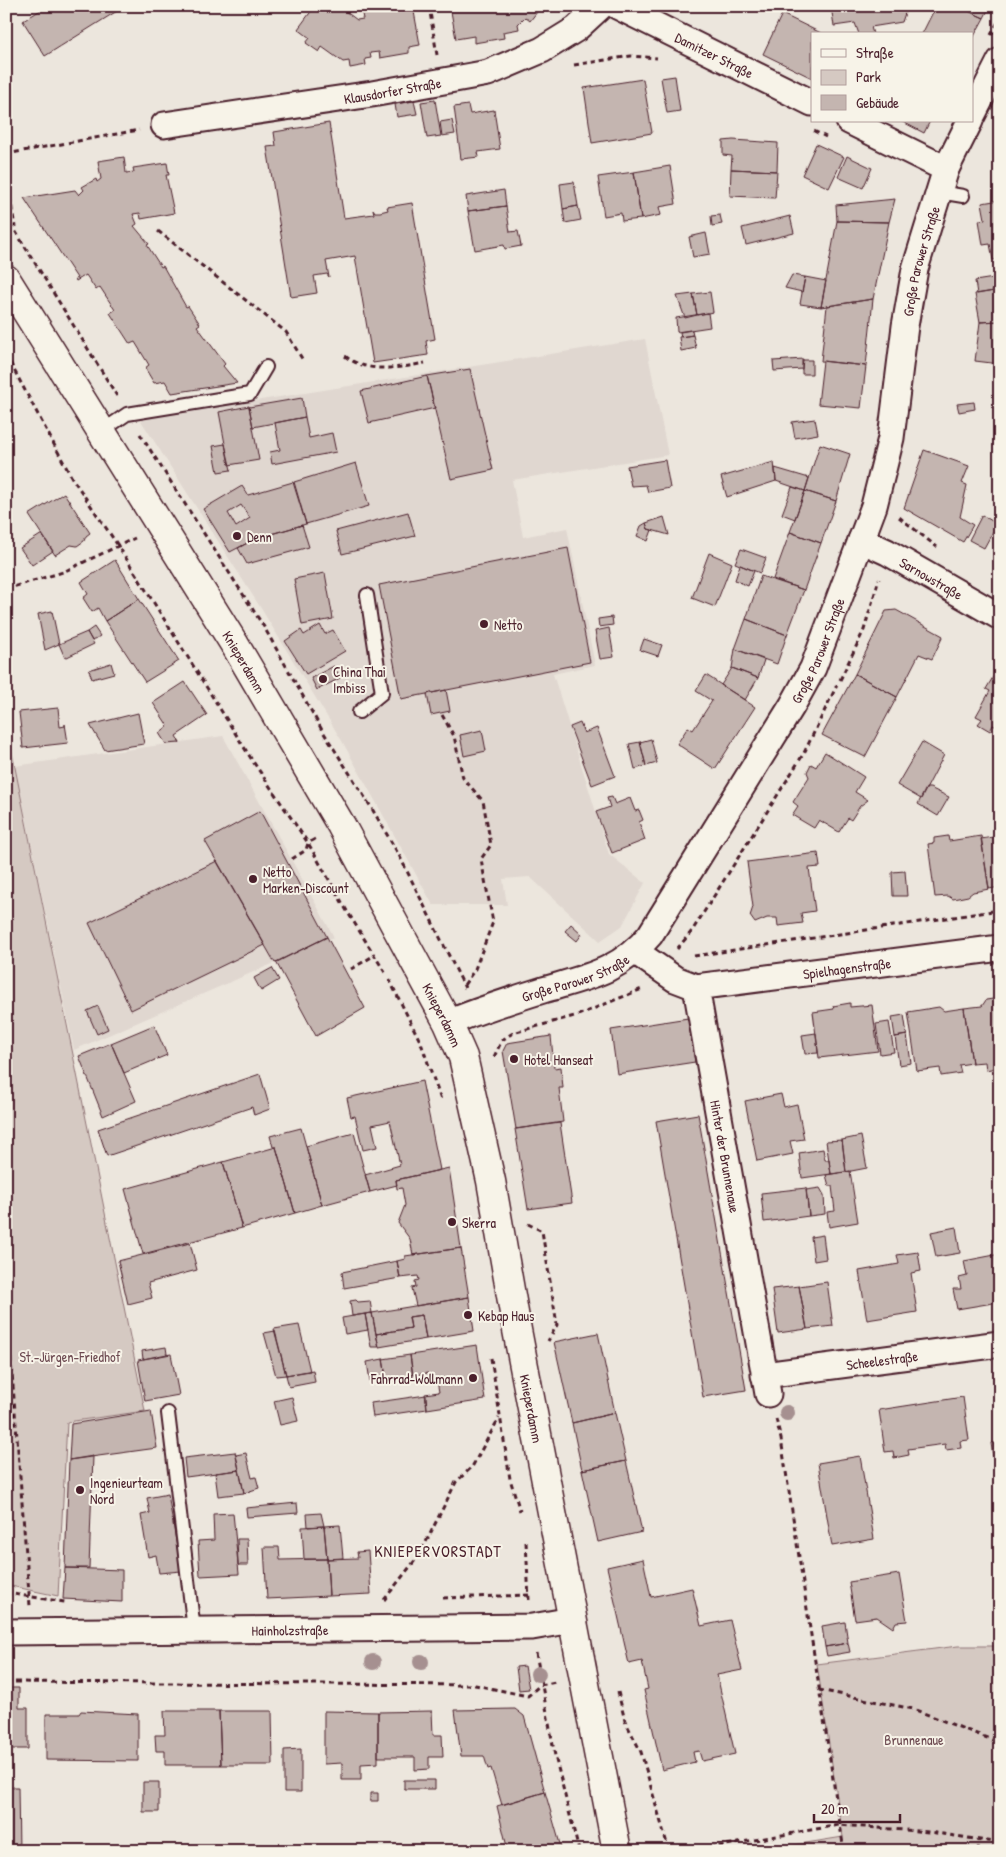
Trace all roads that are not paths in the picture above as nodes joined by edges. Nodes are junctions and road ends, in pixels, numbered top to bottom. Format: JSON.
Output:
{"nodes":[{"id":1,"x":602,"y":6,"type":"edge"},
{"id":2,"x":617,"y":6,"type":"edge"},
{"id":3,"x":1000,"y":61,"type":"edge"},
{"id":4,"x":811,"y":103,"type":"edge"},
{"id":5,"x":974,"y":112,"type":"edge"},
{"id":6,"x":851,"y":122,"type":"edge"},
{"id":7,"x":970,"y":122,"type":"edge"},
{"id":8,"x":164,"y":125,"type":"road end"},
{"id":9,"x":946,"y":169,"type":"junction"},
{"id":10,"x":6,"y":279,"type":"edge"},
{"id":11,"x":266,"y":368,"type":"dead end"},
{"id":12,"x":102,"y":431,"type":"junction"},
{"id":13,"x":861,"y":540,"type":"junction"},
{"id":14,"x":367,"y":595,"type":"dead end"},
{"id":15,"x":1000,"y":617,"type":"edge"},
{"id":16,"x":359,"y":712,"type":"dead end"},
{"id":17,"x":1000,"y":948,"type":"edge"},
{"id":18,"x":636,"y":952,"type":"junction"},
{"id":19,"x":696,"y":987,"type":"junction"},
{"id":20,"x":448,"y":1023,"type":"junction"},
{"id":21,"x":1000,"y":1344,"type":"edge"},
{"id":22,"x":766,"y":1385,"type":"joint"},
{"id":23,"x":168,"y":1413,"type":"dead end"},
{"id":24,"x":572,"y":1620,"type":"junction"},
{"id":25,"x":194,"y":1630,"type":"junction"},
{"id":26,"x":6,"y":1632,"type":"edge"},
{"id":27,"x":617,"y":1851,"type":"edge"}],
"edges":[{"from":1,"to":8,"type":"street","name":"Klausdorfer Straße"},
{"from":2,"to":4,"type":"street","name":"Damitzer Straße"},
{"from":3,"to":5,"type":"street"},
{"from":6,"to":9,"type":"street"},
{"from":7,"to":9,"type":"street","name":"Große Parower Straße"},
{"from":9,"to":13,"type":"street","name":"Große Parower Straße"},
{"from":10,"to":12,"type":"main road","name":"Knieperdamm"},
{"from":11,"to":12,"type":"lane"},
{"from":12,"to":20,"type":"main road","name":"Knieperdamm"},
{"from":13,"to":15,"type":"street","name":"Sarnowstraße"},
{"from":13,"to":18,"type":"street","name":"Große Parower Straße"},
{"from":14,"to":16,"type":"lane"},
{"from":17,"to":19,"type":"street","name":"Spielhagenstraße"},
{"from":18,"to":19,"type":"street"},
{"from":18,"to":20,"type":"street","name":"Große Parower Straße"},
{"from":19,"to":22,"type":"street","name":"Hinter der Brunnenaue"},
{"from":20,"to":24,"type":"main road","name":"Knieperdamm"},
{"from":21,"to":22,"type":"street","name":"Scheelestraße"},
{"from":23,"to":25,"type":"lane"},
{"from":24,"to":25,"type":"street","name":"Hainholzstraße"},
{"from":24,"to":27,"type":"main road","name":"Knieperdamm"},
{"from":25,"to":26,"type":"street","name":"Hainholzstraße"}]}
